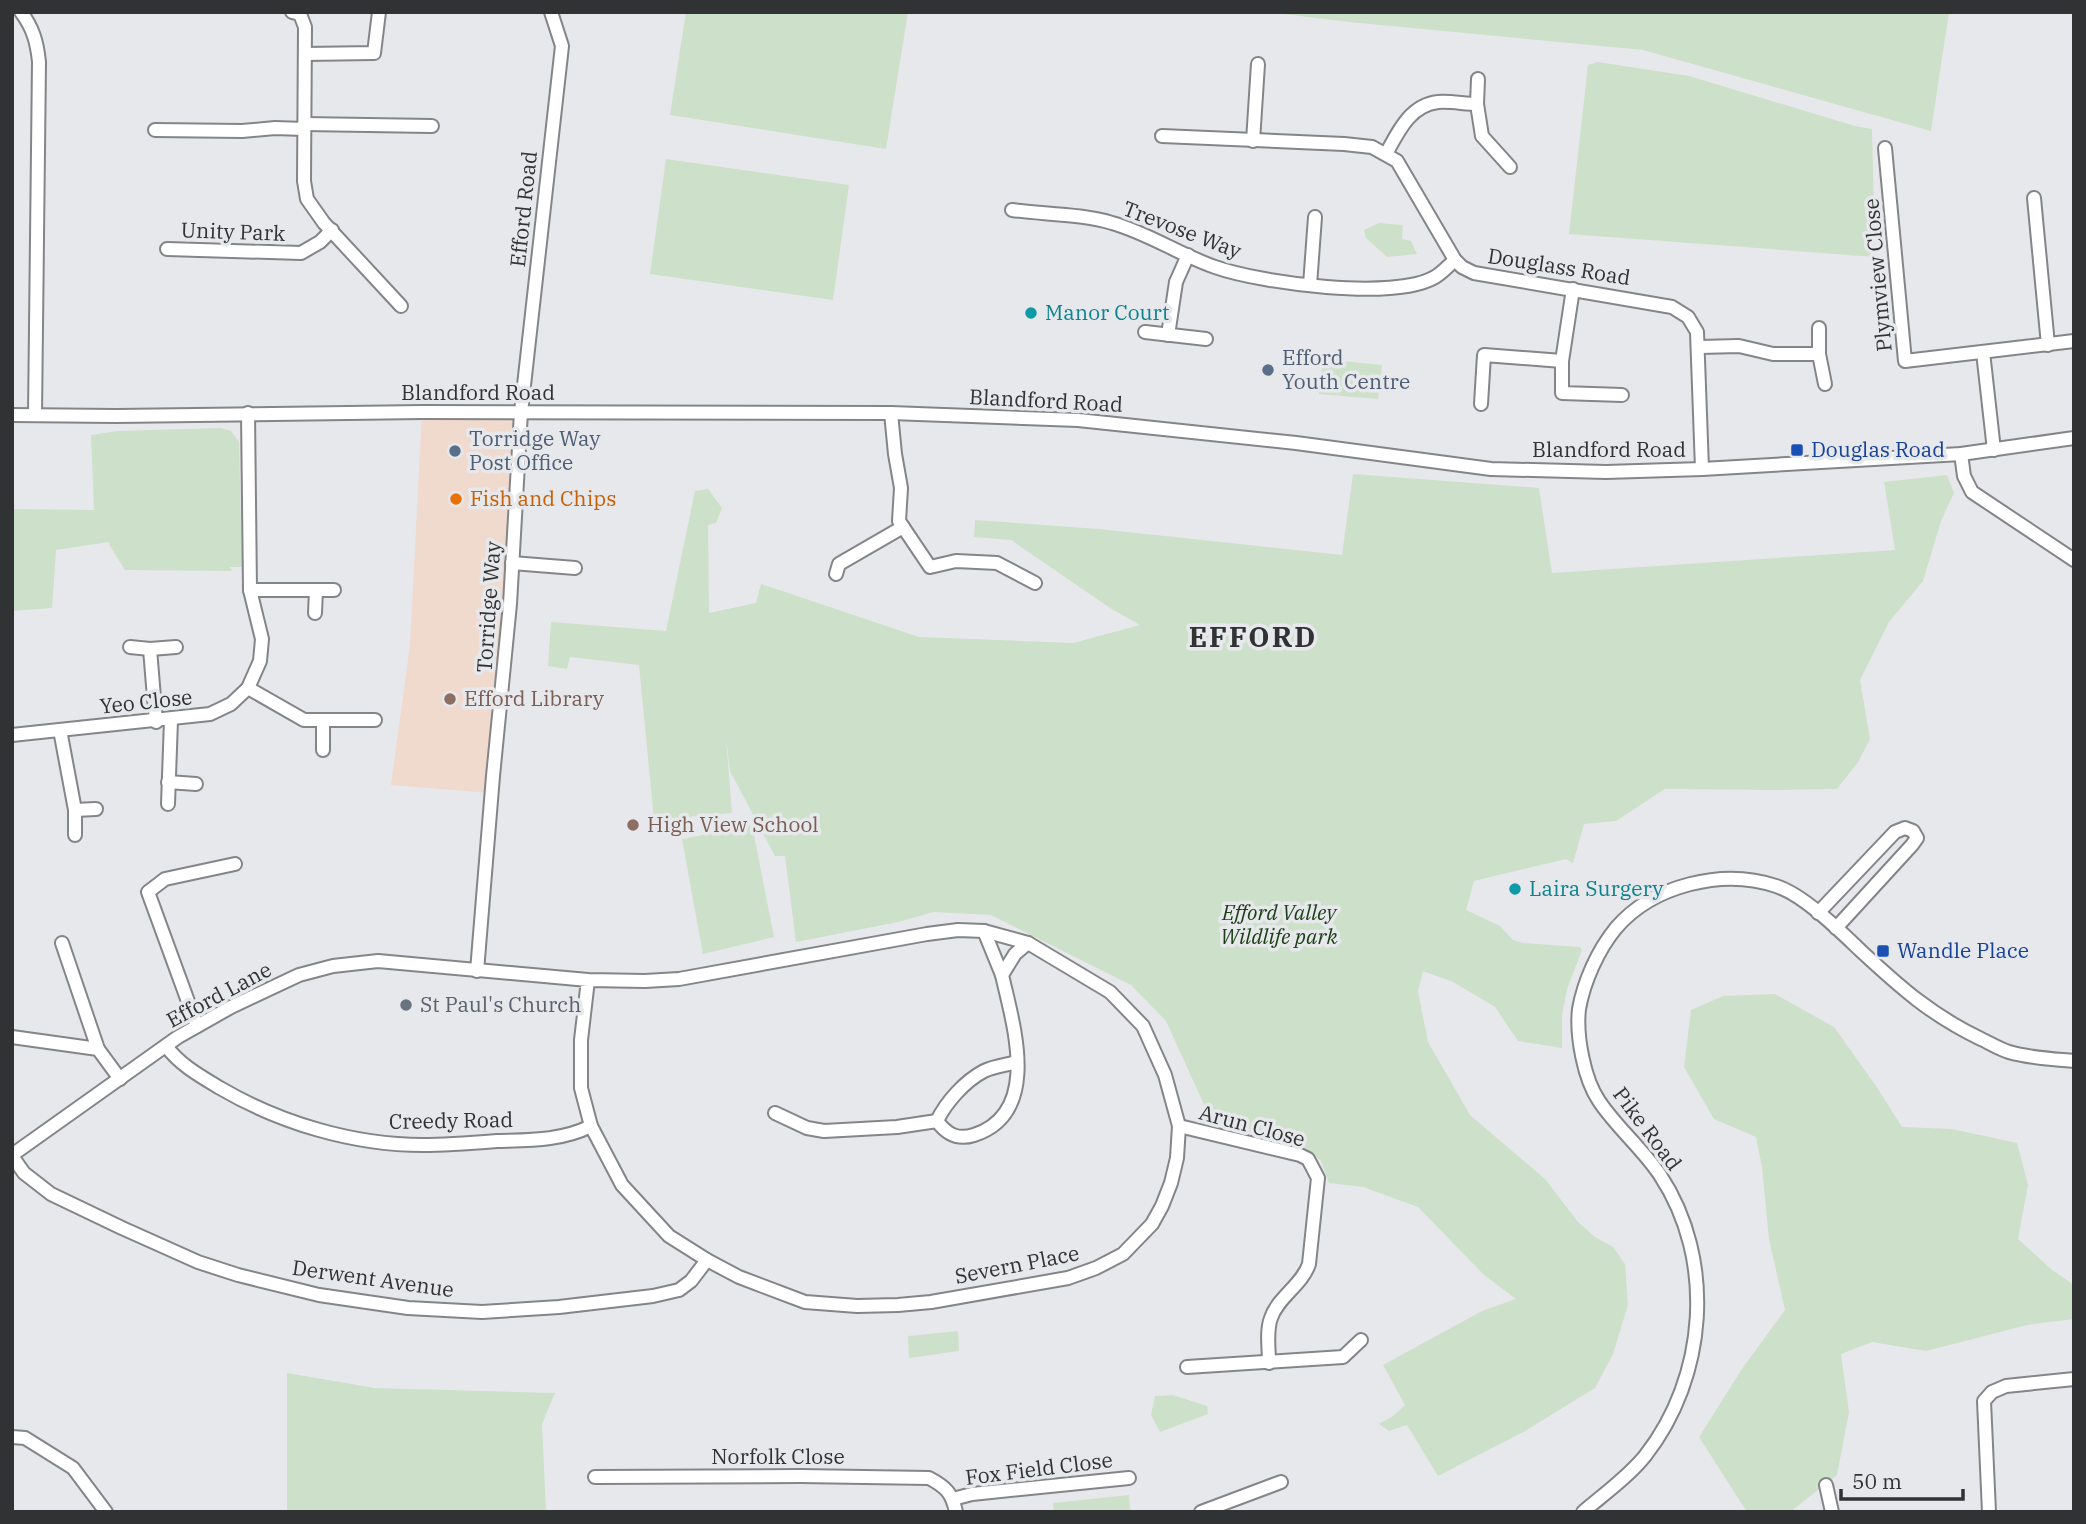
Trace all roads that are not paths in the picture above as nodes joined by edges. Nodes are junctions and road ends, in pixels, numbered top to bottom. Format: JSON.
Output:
{"nodes":[{"id":1,"x":21,"y":12,"type":"edge"},
{"id":2,"x":292,"y":12,"type":"edge"},
{"id":3,"x":379,"y":12,"type":"edge"},
{"id":4,"x":551,"y":12,"type":"edge"},
{"id":5,"x":304,"y":54,"type":"junction"},
{"id":6,"x":1258,"y":64,"type":"dead end"},
{"id":7,"x":1478,"y":79,"type":"dead end"},
{"id":8,"x":1477,"y":104,"type":"junction"},
{"id":9,"x":304,"y":126,"type":"junction"},
{"id":10,"x":432,"y":126,"type":"dead end"},
{"id":11,"x":155,"y":130,"type":"dead end"},
{"id":12,"x":1162,"y":136,"type":"dead end"},
{"id":13,"x":1253,"y":141,"type":"junction"},
{"id":14,"x":1885,"y":148,"type":"dead end"},
{"id":15,"x":1386,"y":154,"type":"junction"},
{"id":16,"x":1510,"y":167,"type":"dead end"},
{"id":17,"x":2034,"y":198,"type":"dead end"},
{"id":18,"x":1012,"y":210,"type":"dead end"},
{"id":19,"x":1315,"y":217,"type":"dead end"},
{"id":20,"x":332,"y":230,"type":"junction"},
{"id":21,"x":167,"y":249,"type":"dead end"},
{"id":22,"x":1188,"y":255,"type":"junction"},
{"id":23,"x":1455,"y":260,"type":"junction"},
{"id":24,"x":1310,"y":285,"type":"junction"},
{"id":25,"x":1573,"y":289,"type":"junction"},
{"id":26,"x":401,"y":306,"type":"dead end"},
{"id":27,"x":1819,"y":328,"type":"dead end"},
{"id":28,"x":1145,"y":332,"type":"dead end"},
{"id":29,"x":1168,"y":335,"type":"junction"},
{"id":30,"x":1206,"y":339,"type":"dead end"},
{"id":31,"x":2074,"y":341,"type":"edge"},
{"id":32,"x":2048,"y":345,"type":"junction"},
{"id":33,"x":1699,"y":347,"type":"junction"},
{"id":34,"x":1983,"y":352,"type":"junction"},
{"id":35,"x":1819,"y":354,"type":"junction"},
{"id":36,"x":1562,"y":361,"type":"junction"},
{"id":37,"x":1825,"y":384,"type":"dead end"},
{"id":38,"x":1622,"y":395,"type":"dead end"},
{"id":39,"x":1481,"y":404,"type":"dead end"},
{"id":40,"x":521,"y":412,"type":"junction"},
{"id":41,"x":248,"y":413,"type":"junction"},
{"id":42,"x":891,"y":413,"type":"junction"},
{"id":43,"x":12,"y":415,"type":"edge"},
{"id":44,"x":35,"y":415,"type":"junction"},
{"id":45,"x":2074,"y":438,"type":"edge"},
{"id":46,"x":1994,"y":450,"type":"junction"},
{"id":47,"x":1961,"y":454,"type":"junction"},
{"id":48,"x":1702,"y":469,"type":"junction"},
{"id":49,"x":903,"y":527,"type":"junction"},
{"id":50,"x":2074,"y":560,"type":"edge"},
{"id":51,"x":512,"y":563,"type":"junction"},
{"id":52,"x":575,"y":568,"type":"dead end"},
{"id":53,"x":836,"y":574,"type":"dead end"},
{"id":54,"x":1035,"y":583,"type":"dead end"},
{"id":55,"x":250,"y":590,"type":"junction"},
{"id":56,"x":316,"y":590,"type":"junction"},
{"id":57,"x":334,"y":590,"type":"dead end"},
{"id":58,"x":315,"y":613,"type":"dead end"},
{"id":59,"x":130,"y":647,"type":"dead end"},
{"id":60,"x":176,"y":647,"type":"dead end"},
{"id":61,"x":150,"y":649,"type":"junction"},
{"id":62,"x":248,"y":688,"type":"junction"},
{"id":63,"x":171,"y":720,"type":"junction"},
{"id":64,"x":323,"y":720,"type":"junction"},
{"id":65,"x":375,"y":720,"type":"dead end"},
{"id":66,"x":156,"y":722,"type":"junction"},
{"id":67,"x":60,"y":730,"type":"junction"},
{"id":68,"x":12,"y":736,"type":"edge"},
{"id":69,"x":323,"y":750,"type":"dead end"},
{"id":70,"x":168,"y":782,"type":"junction"},
{"id":71,"x":196,"y":784,"type":"dead end"},
{"id":72,"x":168,"y":804,"type":"dead end"},
{"id":73,"x":96,"y":809,"type":"dead end"},
{"id":74,"x":75,"y":810,"type":"junction"},
{"id":75,"x":75,"y":835,"type":"dead end"},
{"id":76,"x":235,"y":864,"type":"dead end"},
{"id":77,"x":1818,"y":912,"type":"junction"},
{"id":78,"x":1836,"y":928,"type":"junction"},
{"id":79,"x":985,"y":931,"type":"junction"},
{"id":80,"x":62,"y":943,"type":"dead end"},
{"id":81,"x":1028,"y":943,"type":"junction"},
{"id":82,"x":477,"y":971,"type":"junction"},
{"id":83,"x":1002,"y":975,"type":"junction"},
{"id":84,"x":588,"y":980,"type":"junction"},
{"id":85,"x":197,"y":1026,"type":"junction"},
{"id":86,"x":12,"y":1037,"type":"edge"},
{"id":87,"x":166,"y":1046,"type":"junction"},
{"id":88,"x":98,"y":1049,"type":"junction"},
{"id":89,"x":2074,"y":1061,"type":"edge"},
{"id":90,"x":1017,"y":1062,"type":"junction"},
{"id":91,"x":120,"y":1079,"type":"junction"},
{"id":92,"x":775,"y":1113,"type":"dead end"},
{"id":93,"x":937,"y":1121,"type":"junction"},
{"id":94,"x":591,"y":1126,"type":"junction"},
{"id":95,"x":1179,"y":1126,"type":"junction"},
{"id":96,"x":12,"y":1156,"type":"edge"},
{"id":97,"x":707,"y":1260,"type":"junction"},
{"id":98,"x":1361,"y":1340,"type":"dead end"},
{"id":99,"x":1269,"y":1363,"type":"junction"},
{"id":100,"x":1187,"y":1367,"type":"dead end"},
{"id":101,"x":2074,"y":1379,"type":"edge"},
{"id":102,"x":12,"y":1437,"type":"edge"},
{"id":103,"x":595,"y":1477,"type":"dead end"},
{"id":104,"x":1129,"y":1478,"type":"dead end"},
{"id":105,"x":1281,"y":1482,"type":"dead end"},
{"id":106,"x":1826,"y":1485,"type":"dead end"},
{"id":107,"x":955,"y":1505,"type":"edge"},
{"id":108,"x":106,"y":1512,"type":"edge"},
{"id":109,"x":1201,"y":1512,"type":"edge"},
{"id":110,"x":1583,"y":1512,"type":"edge"},
{"id":111,"x":1832,"y":1512,"type":"edge"},
{"id":112,"x":1989,"y":1512,"type":"edge"}],
"edges":[{"from":1,"to":44,"type":"street"},
{"from":2,"to":5,"type":"street","name":"Unity Park"},
{"from":3,"to":5,"type":"street"},
{"from":4,"to":40,"type":"street","name":"Efford Road"},
{"from":5,"to":9,"type":"street","name":"Unity Park"},
{"from":6,"to":13,"type":"street"},
{"from":7,"to":8,"type":"street"},
{"from":8,"to":15,"type":"street"},
{"from":8,"to":16,"type":"street"},
{"from":9,"to":10,"type":"street"},
{"from":9,"to":11,"type":"street"},
{"from":9,"to":20,"type":"street","name":"Unity Park"},
{"from":12,"to":13,"type":"street"},
{"from":13,"to":15,"type":"street"},
{"from":14,"to":34,"type":"street","name":"Plymview Close"},
{"from":15,"to":23,"type":"street","name":"Douglass Road"},
{"from":17,"to":32,"type":"street"},
{"from":18,"to":22,"type":"street","name":"Trevose Way"},
{"from":19,"to":24,"type":"street"},
{"from":20,"to":21,"type":"street","name":"Unity Park"},
{"from":20,"to":26,"type":"street","name":"Unity Park"},
{"from":22,"to":24,"type":"street","name":"Trevose Way"},
{"from":22,"to":29,"type":"street"},
{"from":23,"to":24,"type":"street","name":"Trevose Way"},
{"from":23,"to":25,"type":"street","name":"Douglass Road"},
{"from":25,"to":33,"type":"street","name":"Douglass Road"},
{"from":25,"to":36,"type":"street"},
{"from":27,"to":35,"type":"street"},
{"from":28,"to":29,"type":"street"},
{"from":29,"to":30,"type":"street"},
{"from":31,"to":32,"type":"street","name":"Plymview Close"},
{"from":32,"to":34,"type":"street","name":"Plymview Close"},
{"from":33,"to":35,"type":"street"},
{"from":33,"to":48,"type":"street","name":"Douglass Road"},
{"from":34,"to":46,"type":"street"},
{"from":35,"to":37,"type":"street"},
{"from":36,"to":38,"type":"street"},
{"from":36,"to":39,"type":"street"},
{"from":40,"to":41,"type":"street","name":"Blandford Road"},
{"from":40,"to":42,"type":"street","name":"Blandford Road"},
{"from":40,"to":51,"type":"street","name":"Torridge Way"},
{"from":41,"to":44,"type":"street","name":"Blandford Road"},
{"from":41,"to":55,"type":"street"},
{"from":42,"to":48,"type":"street","name":"Blandford Road"},
{"from":42,"to":49,"type":"street"},
{"from":43,"to":44,"type":"street","name":"Blandford Road"},
{"from":45,"to":46,"type":"street","name":"Blandford Road"},
{"from":46,"to":47,"type":"street","name":"Blandford Road"},
{"from":47,"to":48,"type":"street","name":"Blandford Road"},
{"from":47,"to":50,"type":"street"},
{"from":49,"to":53,"type":"street"},
{"from":49,"to":54,"type":"street"},
{"from":51,"to":52,"type":"street"},
{"from":51,"to":82,"type":"street","name":"Torridge Way"},
{"from":55,"to":56,"type":"street"},
{"from":55,"to":62,"type":"street"},
{"from":56,"to":57,"type":"street"},
{"from":56,"to":58,"type":"street"},
{"from":59,"to":61,"type":"street"},
{"from":60,"to":61,"type":"street"},
{"from":61,"to":66,"type":"street"},
{"from":62,"to":63,"type":"street","name":"Yeo Close"},
{"from":62,"to":64,"type":"street"},
{"from":63,"to":66,"type":"street","name":"Yeo Close"},
{"from":63,"to":70,"type":"street"},
{"from":64,"to":65,"type":"street"},
{"from":64,"to":69,"type":"street"},
{"from":66,"to":67,"type":"street","name":"Yeo Close"},
{"from":67,"to":68,"type":"street","name":"Yeo Close"},
{"from":67,"to":74,"type":"street"},
{"from":70,"to":71,"type":"street"},
{"from":70,"to":72,"type":"street"},
{"from":73,"to":74,"type":"street"},
{"from":74,"to":75,"type":"street"},
{"from":76,"to":85,"type":"street"},
{"from":77,"to":78,"type":"street","name":"Pike Road"},
{"from":77,"to":78,"type":"street"},
{"from":77,"to":110,"type":"street","name":"Pike Road"},
{"from":78,"to":89,"type":"street","name":"Pike Road"},
{"from":79,"to":81,"type":"street","name":"Severn Place"},
{"from":79,"to":83,"type":"street"},
{"from":79,"to":84,"type":"street","name":"Severn Place"},
{"from":80,"to":88,"type":"street"},
{"from":81,"to":83,"type":"street"},
{"from":81,"to":95,"type":"street","name":"Severn Place"},
{"from":82,"to":84,"type":"street","name":"Severn Place"},
{"from":82,"to":85,"type":"street","name":"Efford Lane"},
{"from":83,"to":90,"type":"street"},
{"from":84,"to":94,"type":"street","name":"Severn Place"},
{"from":85,"to":87,"type":"street","name":"Efford Lane"},
{"from":86,"to":88,"type":"street"},
{"from":87,"to":91,"type":"street","name":"Efford Lane"},
{"from":87,"to":94,"type":"street","name":"Creedy Road"},
{"from":88,"to":91,"type":"street"},
{"from":90,"to":93,"type":"street"},
{"from":90,"to":93,"type":"street"},
{"from":91,"to":96,"type":"street","name":"Efford Lane"},
{"from":92,"to":93,"type":"street"},
{"from":94,"to":97,"type":"street","name":"Severn Place"},
{"from":95,"to":97,"type":"street","name":"Severn Place"},
{"from":95,"to":99,"type":"street","name":"Arun Close"},
{"from":96,"to":97,"type":"street","name":"Derwent Avenue"},
{"from":98,"to":99,"type":"street"},
{"from":99,"to":100,"type":"street"},
{"from":101,"to":112,"type":"street"},
{"from":102,"to":108,"type":"street"},
{"from":103,"to":107,"type":"street","name":"Norfolk Close"},
{"from":104,"to":107,"type":"street","name":"Fox Field Close"},
{"from":105,"to":109,"type":"street"},
{"from":106,"to":111,"type":"street"}]}
